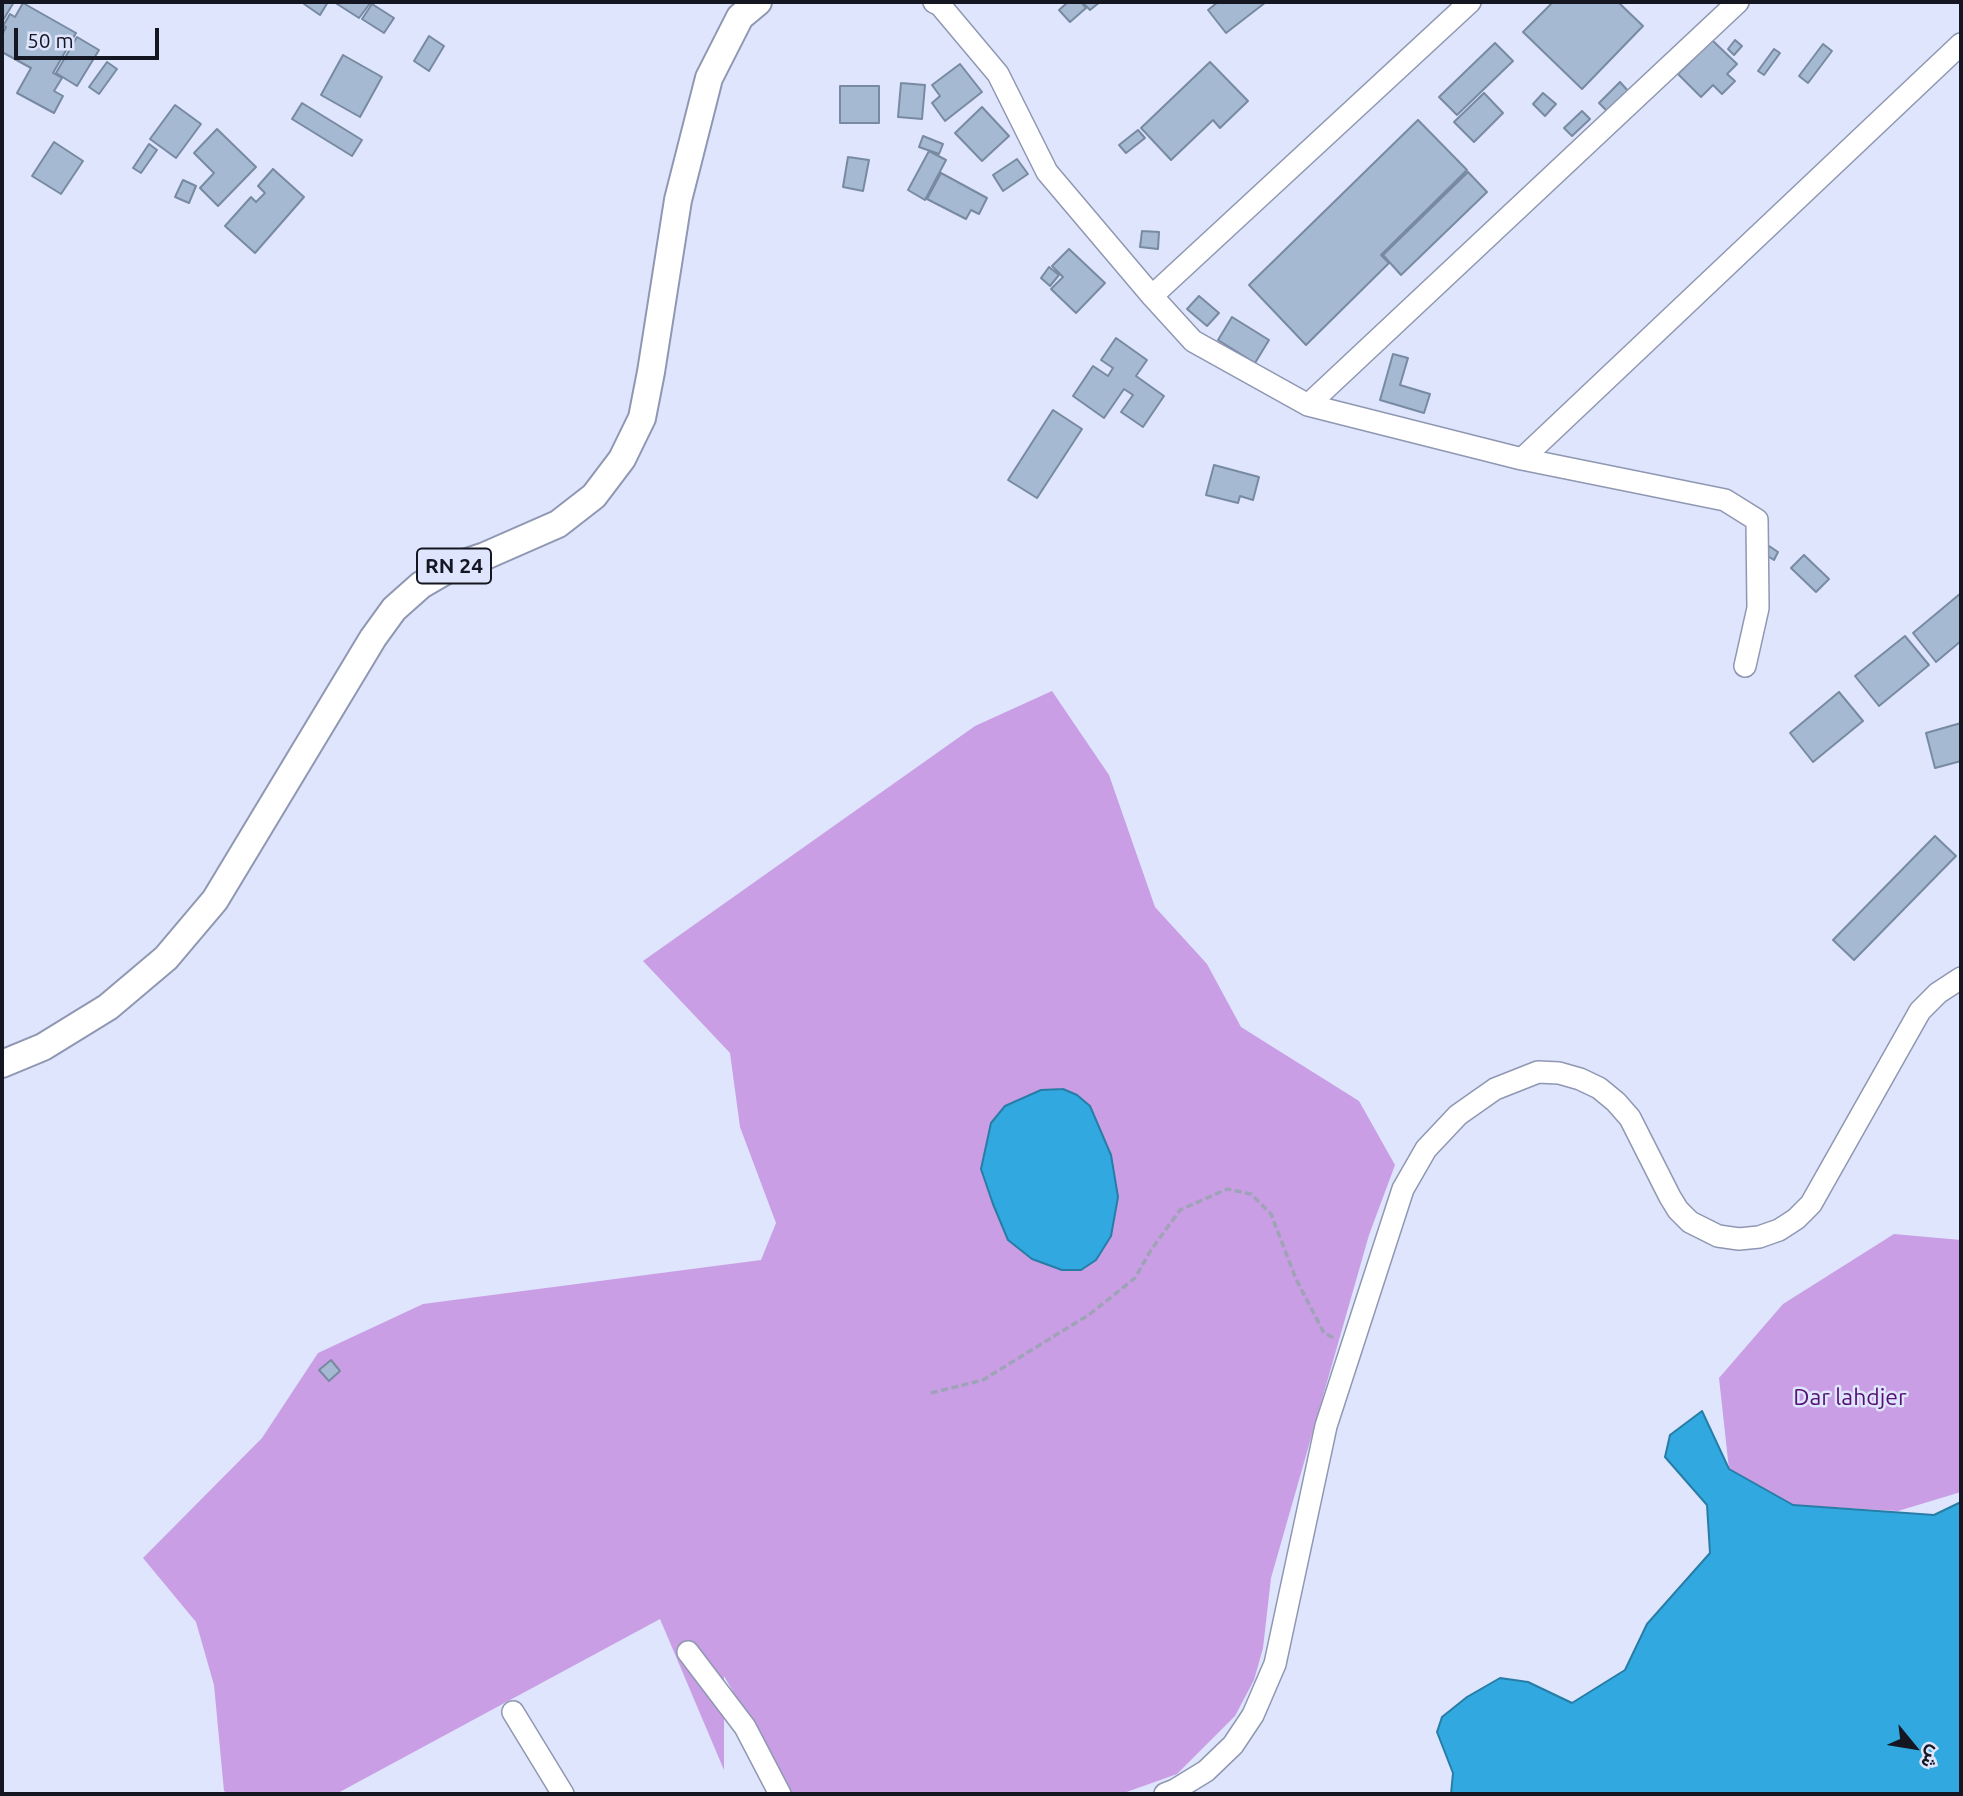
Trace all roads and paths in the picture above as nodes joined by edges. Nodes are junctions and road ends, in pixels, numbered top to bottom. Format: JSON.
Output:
{"nodes":[{"id":1,"x":758,"y":2,"type":"edge"},
{"id":2,"x":934,"y":2,"type":"edge"},
{"id":3,"x":1471,"y":2,"type":"edge"},
{"id":4,"x":1738,"y":2,"type":"edge"},
{"id":5,"x":1961,"y":44,"type":"edge"},
{"id":6,"x":1152,"y":296,"type":"junction"},
{"id":7,"x":1308,"y":405,"type":"junction"},
{"id":8,"x":1522,"y":459,"type":"junction"},
{"id":9,"x":1745,"y":666,"type":"dead end"},
{"id":10,"x":1961,"y":978,"type":"edge"},
{"id":11,"x":2,"y":1064,"type":"edge"},
{"id":12,"x":1352,"y":1347,"type":"junction"},
{"id":13,"x":931,"y":1393,"type":"dead end"},
{"id":14,"x":688,"y":1652,"type":"dead end"},
{"id":15,"x":513,"y":1712,"type":"dead end"},
{"id":16,"x":562,"y":1794,"type":"edge"},
{"id":17,"x":780,"y":1794,"type":"edge"},
{"id":18,"x":1165,"y":1794,"type":"edge"}],
"edges":[{"from":1,"to":11,"type":"main road","number":"RN 24"},
{"from":2,"to":6,"type":"street"},
{"from":3,"to":6,"type":"street"},
{"from":4,"to":7,"type":"street"},
{"from":5,"to":8,"type":"street"},
{"from":6,"to":7,"type":"street"},
{"from":7,"to":8,"type":"street"},
{"from":8,"to":9,"type":"street"},
{"from":10,"to":12,"type":"street"},
{"from":12,"to":13,"type":"path"},
{"from":12,"to":18,"type":"street"},
{"from":14,"to":17,"type":"street"},
{"from":15,"to":16,"type":"street"}]}
